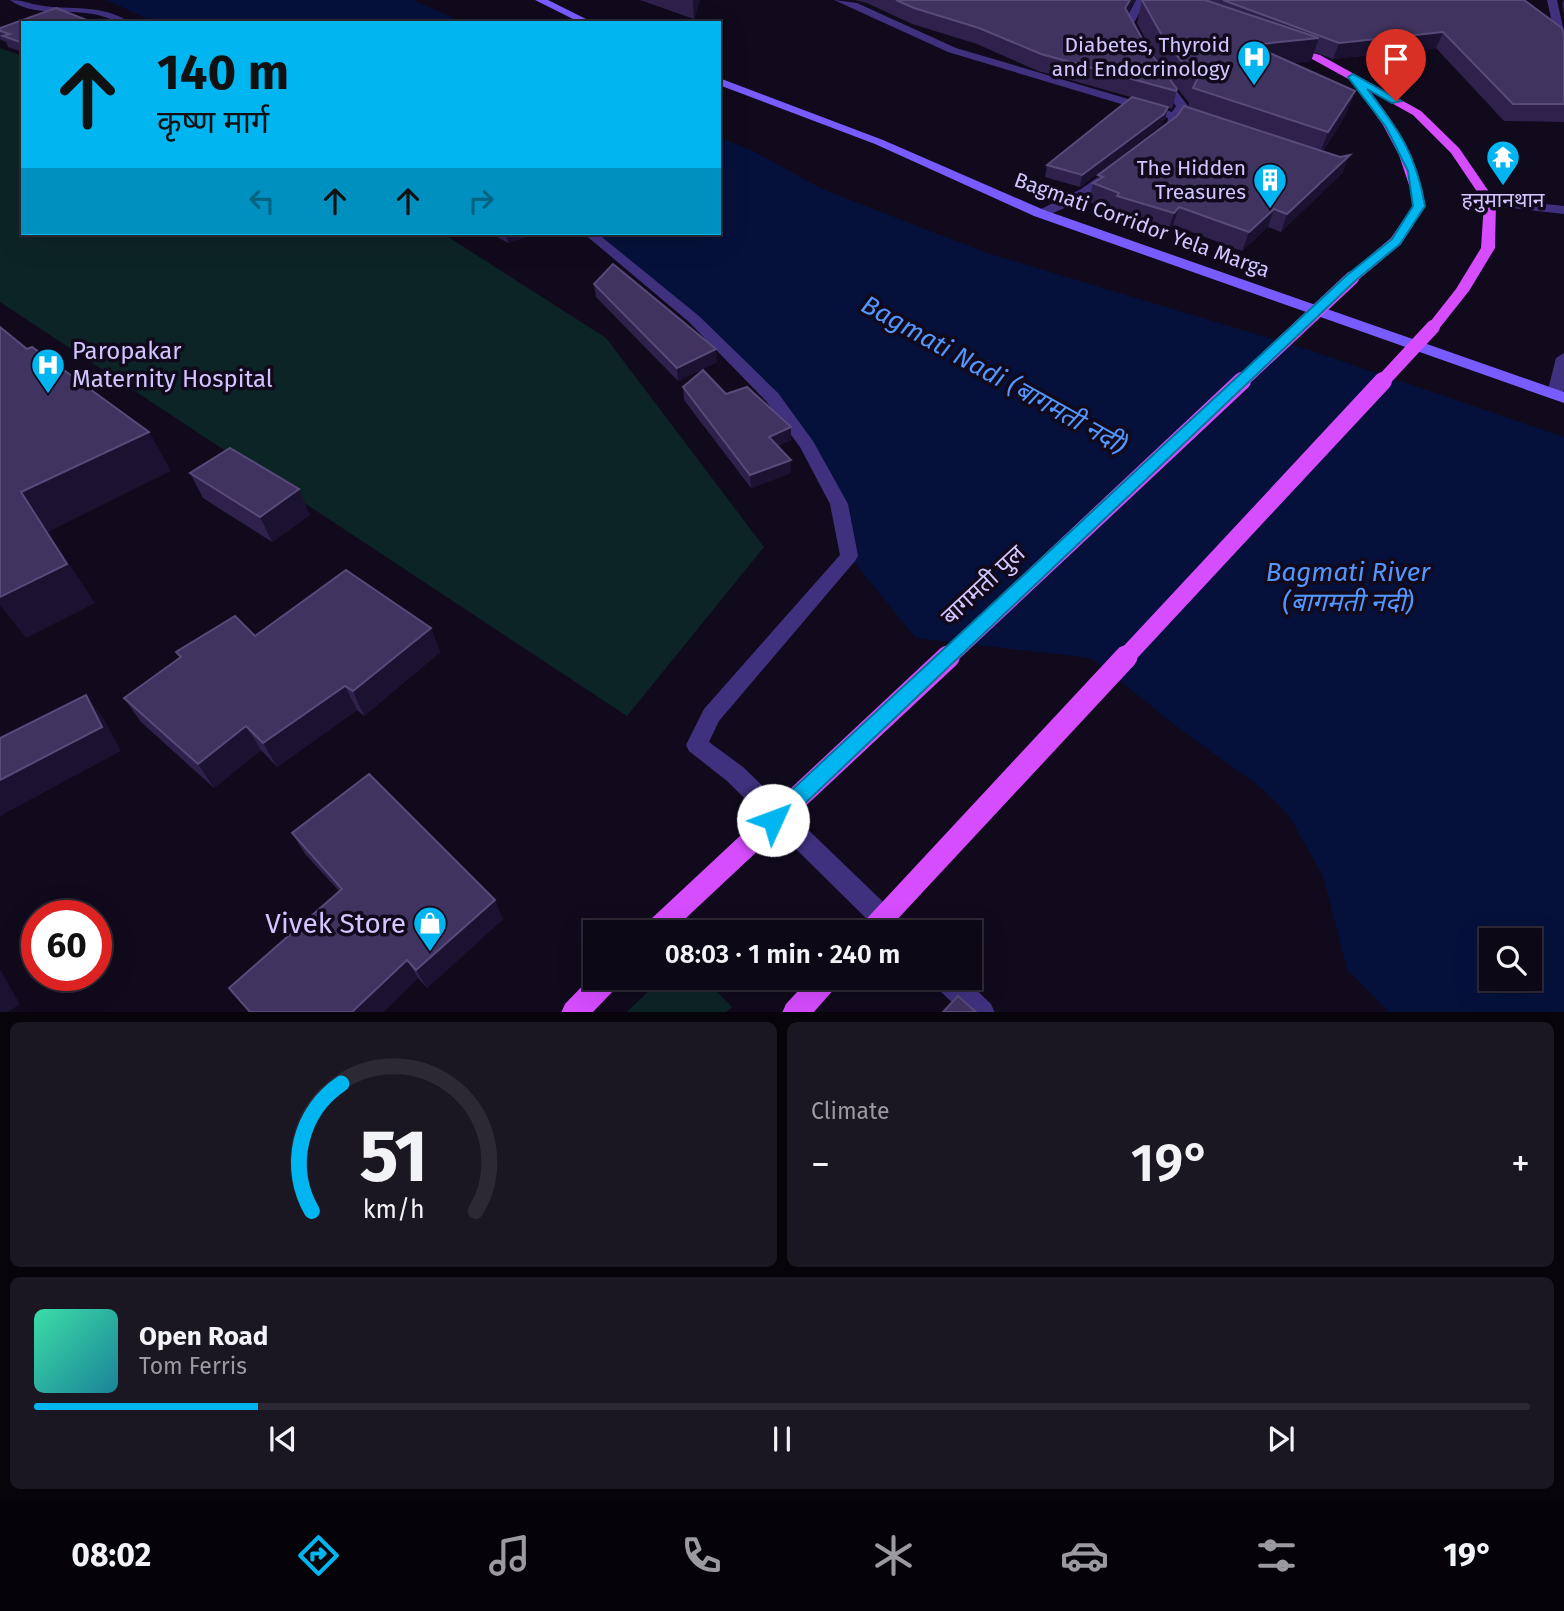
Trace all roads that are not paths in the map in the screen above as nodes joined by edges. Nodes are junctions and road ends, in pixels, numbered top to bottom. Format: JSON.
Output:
{"nodes":[{"id":1,"x":15,"y":0,"type":"edge"},
{"id":2,"x":540,"y":0,"type":"edge"},
{"id":3,"x":839,"y":0,"type":"edge"},
{"id":4,"x":1143,"y":0,"type":"edge"},
{"id":5,"x":1552,"y":0,"type":"edge"},
{"id":6,"x":1158,"y":4,"type":"edge"},
{"id":7,"x":121,"y":21,"type":"edge"},
{"id":8,"x":585,"y":21,"type":"edge"},
{"id":9,"x":1283,"y":44,"type":"edge"},
{"id":10,"x":1564,"y":54,"type":"edge"},
{"id":11,"x":1353,"y":77,"type":"junction"},
{"id":12,"x":721,"y":83,"type":"edge"},
{"id":13,"x":1175,"y":116,"type":"junction"},
{"id":14,"x":1167,"y":129,"type":"edge"},
{"id":15,"x":1213,"y":129,"type":"edge"},
{"id":16,"x":1126,"y":159,"type":"edge"},
{"id":17,"x":1490,"y":202,"type":"junction"},
{"id":18,"x":1564,"y":210,"type":"edge"},
{"id":19,"x":1039,"y":213,"type":"junction"},
{"id":20,"x":591,"y":235,"type":"edge"},
{"id":21,"x":1564,"y":358,"type":"edge"},
{"id":22,"x":1559,"y":396,"type":"edge"},
{"id":23,"x":667,"y":920,"type":"edge"},
{"id":24,"x":881,"y":920,"type":"edge"},
{"id":25,"x":885,"y":920,"type":"edge"},
{"id":26,"x":596,"y":990,"type":"edge"},
{"id":27,"x":816,"y":990,"type":"edge"},
{"id":28,"x":957,"y":990,"type":"edge"},
{"id":29,"x":575,"y":1012,"type":"edge"},
{"id":30,"x":796,"y":1012,"type":"edge"},
{"id":31,"x":981,"y":1012,"type":"edge"}],
"edges":[{"from":1,"to":7,"type":"street"},
{"from":2,"to":8,"type":"main road"},
{"from":3,"to":13,"type":"street"},
{"from":4,"to":6,"type":"main road"},
{"from":4,"to":13,"type":"street"},
{"from":5,"to":10,"type":"street"},
{"from":9,"to":11,"type":"main road"},
{"from":11,"to":17,"type":"main road"},
{"from":11,"to":23,"type":"main road","name":"बागमती पुल","bridge":true},
{"from":12,"to":19,"type":"main road","name":"Bagmati Corridor Yela Marga"},
{"from":13,"to":14,"type":"street"},
{"from":13,"to":15,"type":"street"},
{"from":16,"to":19,"type":"street"},
{"from":17,"to":18,"type":"street"},
{"from":17,"to":24,"type":"main road","bridge":true},
{"from":19,"to":22,"type":"main road","name":"Bagmati Corridor Yela Marga"},
{"from":20,"to":25,"type":"street"},
{"from":21,"to":22,"type":"street"},
{"from":26,"to":29,"type":"main road"},
{"from":27,"to":30,"type":"main road"},
{"from":28,"to":31,"type":"street"}]}
